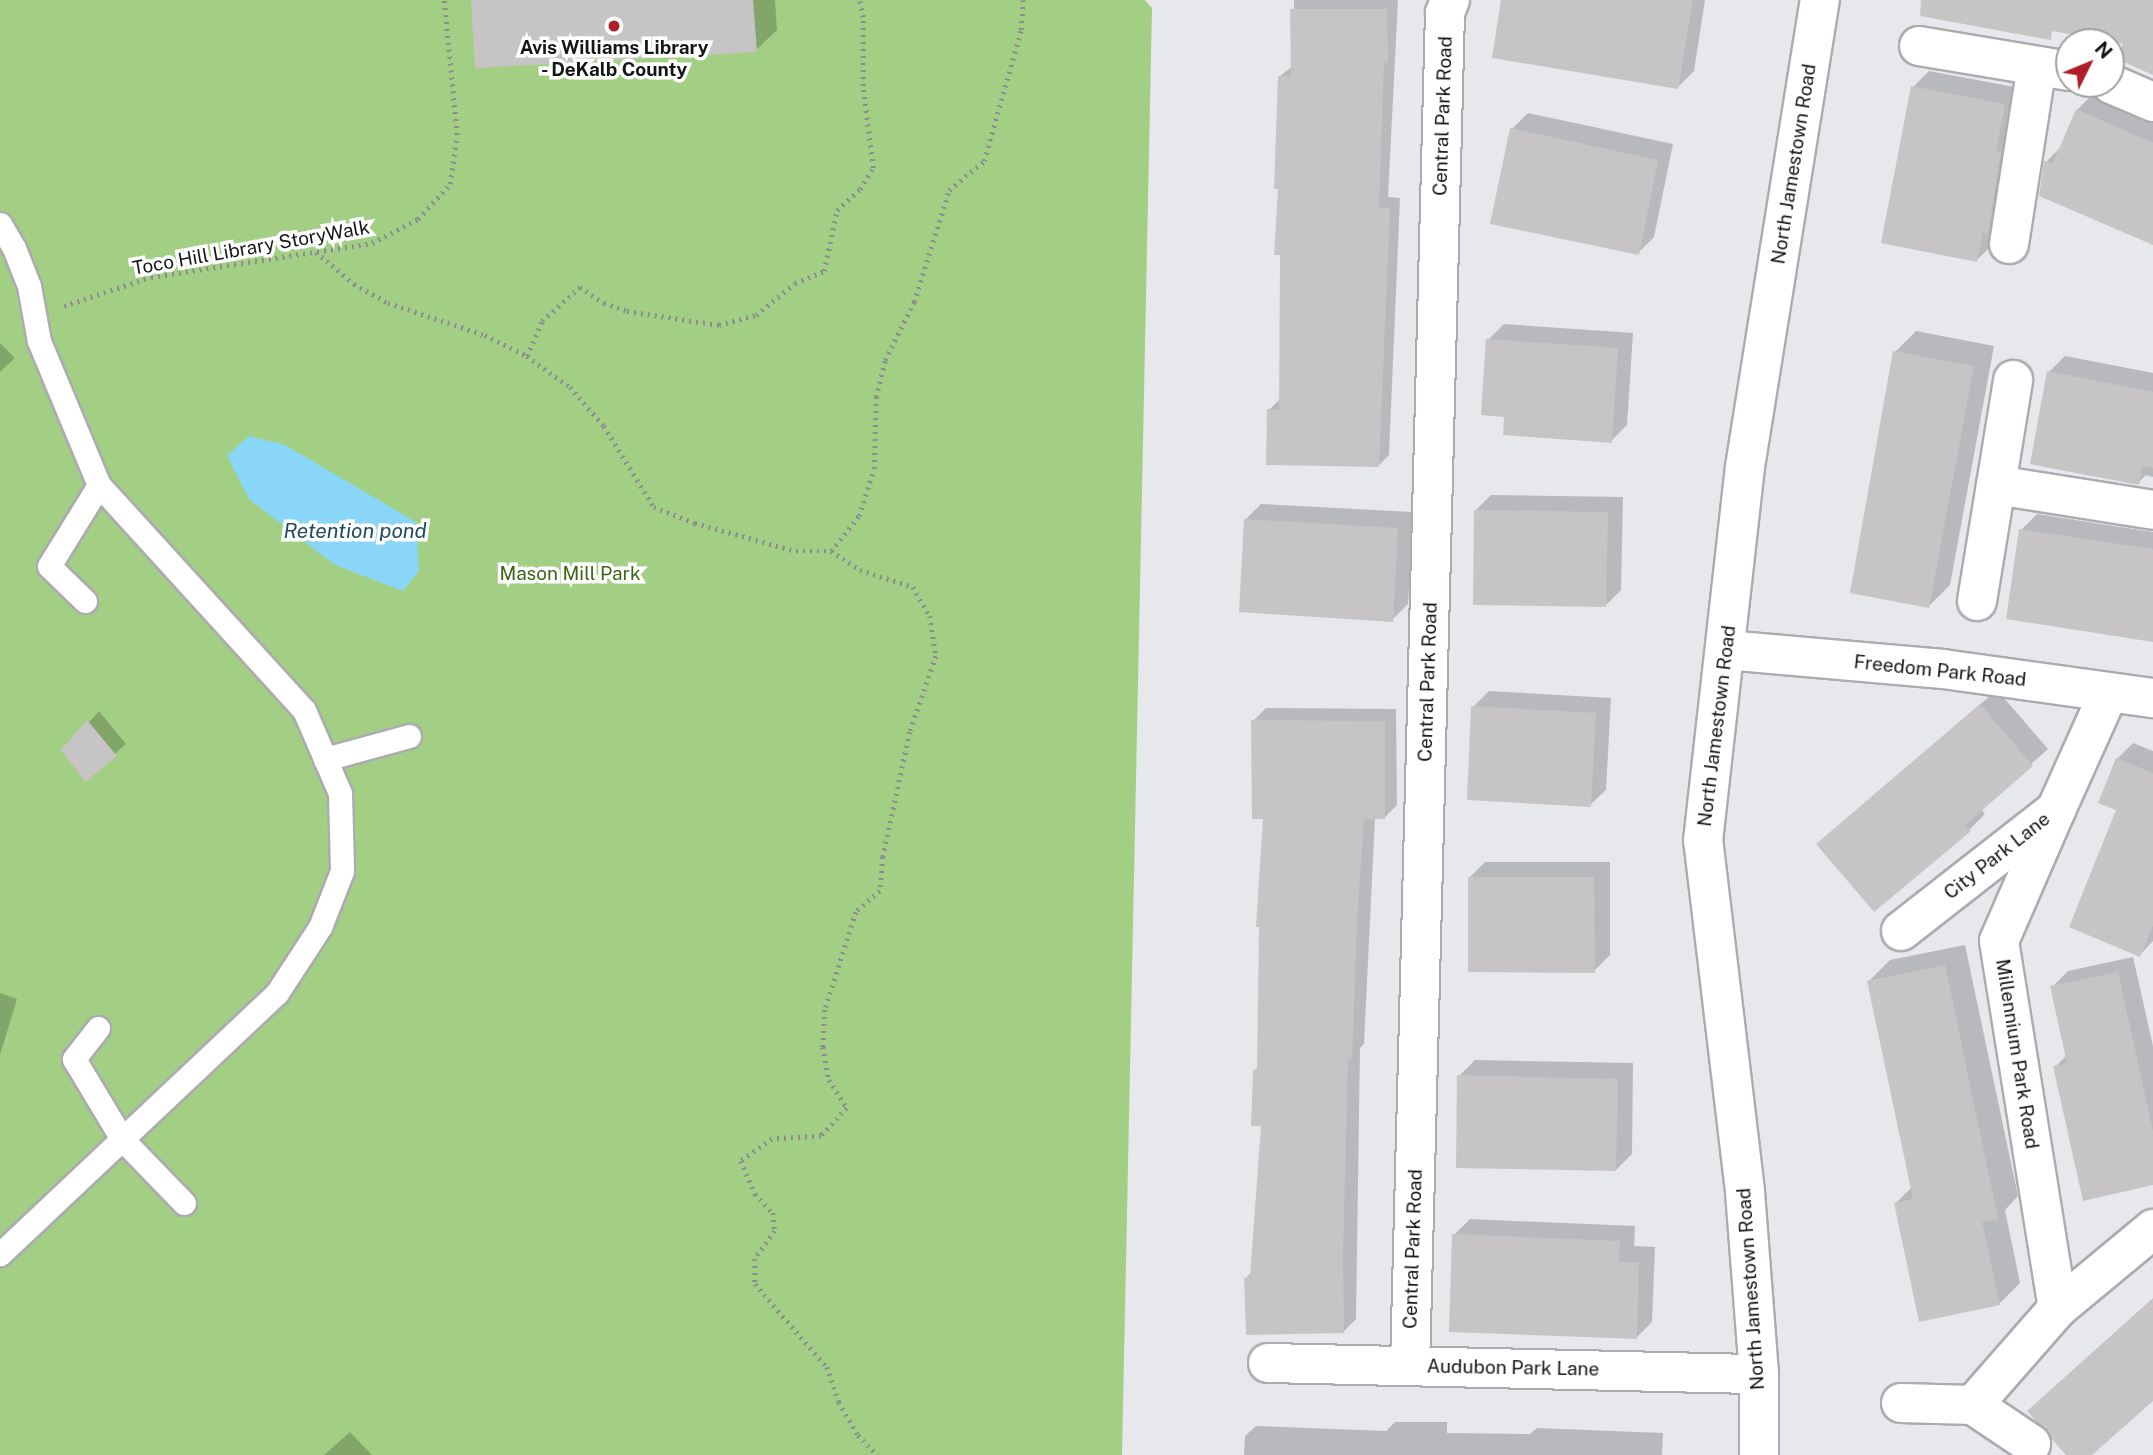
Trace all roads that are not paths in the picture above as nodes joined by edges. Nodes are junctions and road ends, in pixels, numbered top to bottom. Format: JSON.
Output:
{"nodes":[{"id":1,"x":1450,"y":0,"type":"edge"},
{"id":2,"x":1820,"y":0,"type":"edge"},
{"id":3,"x":1919,"y":47,"type":"dead end"},
{"id":4,"x":2053,"y":68,"type":"edge"},
{"id":5,"x":2125,"y":90,"type":"edge"},
{"id":6,"x":2153,"y":102,"type":"edge"},
{"id":7,"x":0,"y":224,"type":"edge"},
{"id":8,"x":2009,"y":244,"type":"dead end"},
{"id":9,"x":2013,"y":380,"type":"dead end"},
{"id":10,"x":99,"y":485,"type":"junction"},
{"id":11,"x":1996,"y":485,"type":"junction"},
{"id":12,"x":2153,"y":510,"type":"edge"},
{"id":13,"x":85,"y":601,"type":"dead end"},
{"id":14,"x":1977,"y":601,"type":"dead end"},
{"id":15,"x":1726,"y":650,"type":"junction"},
{"id":16,"x":2109,"y":692,"type":"junction"},
{"id":17,"x":2153,"y":698,"type":"edge"},
{"id":18,"x":409,"y":736,"type":"dead end"},
{"id":19,"x":325,"y":759,"type":"junction"},
{"id":20,"x":2056,"y":810,"type":"junction"},
{"id":21,"x":1901,"y":931,"type":"dead end"},
{"id":22,"x":98,"y":1028,"type":"dead end"},
{"id":23,"x":122,"y":1139,"type":"junction"},
{"id":24,"x":184,"y":1203,"type":"dead end"},
{"id":25,"x":2153,"y":1229,"type":"edge"},
{"id":26,"x":0,"y":1254,"type":"edge"},
{"id":27,"x":2058,"y":1308,"type":"junction"},
{"id":28,"x":1268,"y":1363,"type":"dead end"},
{"id":29,"x":1410,"y":1366,"type":"junction"},
{"id":30,"x":1759,"y":1374,"type":"junction"},
{"id":31,"x":1901,"y":1403,"type":"dead end"},
{"id":32,"x":1973,"y":1405,"type":"junction"},
{"id":33,"x":2031,"y":1444,"type":"dead end"},
{"id":34,"x":1759,"y":1455,"type":"edge"}],
"edges":[{"from":1,"to":29,"type":"street","name":"Central Park Road"},
{"from":2,"to":15,"type":"street","name":"North Jamestown Road"},
{"from":3,"to":4,"type":"street"},
{"from":4,"to":8,"type":"street"},
{"from":5,"to":6,"type":"street"},
{"from":7,"to":10,"type":"lane"},
{"from":9,"to":11,"type":"street"},
{"from":10,"to":13,"type":"lane"},
{"from":10,"to":19,"type":"lane"},
{"from":11,"to":12,"type":"street"},
{"from":11,"to":14,"type":"street"},
{"from":15,"to":16,"type":"street","name":"Freedom Park Road"},
{"from":15,"to":30,"type":"street","name":"North Jamestown Road"},
{"from":16,"to":17,"type":"street","name":"Freedom Park Road"},
{"from":16,"to":20,"type":"street","name":"City Park Lane"},
{"from":18,"to":19,"type":"lane"},
{"from":19,"to":23,"type":"lane"},
{"from":20,"to":21,"type":"street","name":"City Park Lane"},
{"from":20,"to":27,"type":"street","name":"Millennium Park Road"},
{"from":22,"to":23,"type":"lane"},
{"from":23,"to":24,"type":"lane"},
{"from":23,"to":26,"type":"lane"},
{"from":25,"to":27,"type":"street"},
{"from":27,"to":32,"type":"street"},
{"from":28,"to":29,"type":"street","name":"Audubon Park Lane"},
{"from":29,"to":30,"type":"street","name":"Audubon Park Lane"},
{"from":30,"to":34,"type":"street","name":"North Jamestown Road"},
{"from":31,"to":32,"type":"street"},
{"from":32,"to":33,"type":"street"}]}
